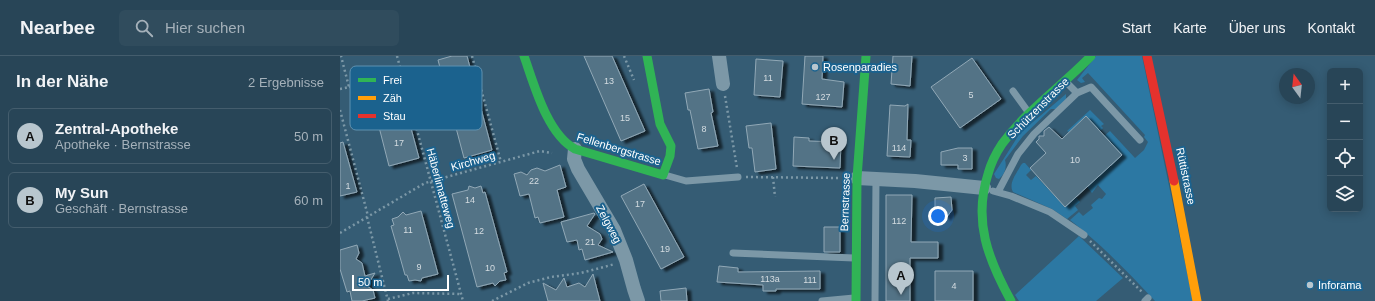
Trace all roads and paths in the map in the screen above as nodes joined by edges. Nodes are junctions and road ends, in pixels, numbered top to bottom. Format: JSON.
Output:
{"nodes":[{"id":1,"x":341,"y":56,"type":"edge"},
{"id":2,"x":397,"y":56,"type":"edge"},
{"id":3,"x":472,"y":56,"type":"edge"},
{"id":4,"x":524,"y":56,"type":"edge"},
{"id":5,"x":647,"y":56,"type":"edge"},
{"id":6,"x":718,"y":56,"type":"edge"},
{"id":7,"x":866,"y":56,"type":"edge"},
{"id":8,"x":1091,"y":56,"type":"edge"},
{"id":9,"x":1147,"y":56,"type":"edge"},
{"id":10,"x":399,"y":66,"type":"edge"},
{"id":11,"x":475,"y":66,"type":"edge"},
{"id":12,"x":1065,"y":81,"type":"junction"},
{"id":13,"x":723,"y":84,"type":"joint"},
{"id":14,"x":349,"y":87,"type":"joint"},
{"id":15,"x":340,"y":89,"type":"edge"},
{"id":16,"x":1013,"y":91,"type":"dead end"},
{"id":17,"x":482,"y":93,"type":"edge"},
{"id":18,"x":1076,"y":93,"type":"junction"},
{"id":19,"x":340,"y":110,"type":"edge"},
{"id":20,"x":1030,"y":114,"type":"junction"},
{"id":21,"x":416,"y":130,"type":"edge"},
{"id":22,"x":1140,"y":140,"type":"dead end"},
{"id":23,"x":575,"y":149,"type":"junction"},
{"id":24,"x":554,"y":154,"type":"dead end"},
{"id":25,"x":501,"y":162,"type":"junction"},
{"id":26,"x":663,"y":175,"type":"junction"},
{"id":27,"x":738,"y":176,"type":"junction"},
{"id":28,"x":773,"y":177,"type":"junction"},
{"id":29,"x":857,"y":178,"type":"junction"},
{"id":30,"x":876,"y":179,"type":"junction"},
{"id":31,"x":430,"y":182,"type":"junction"},
{"id":32,"x":984,"y":188,"type":"junction"},
{"id":33,"x":998,"y":192,"type":"junction"},
{"id":34,"x":775,"y":197,"type":"dead end"},
{"id":35,"x":367,"y":217,"type":"junction"},
{"id":36,"x":340,"y":232,"type":"edge"},
{"id":37,"x":1084,"y":235,"type":"joint"},
{"id":38,"x":733,"y":253,"type":"dead end"},
{"id":39,"x":864,"y":255,"type":"junction"},
{"id":40,"x":607,"y":266,"type":"dead end"},
{"id":41,"x":461,"y":294,"type":"junction"},
{"id":42,"x":636,"y":295,"type":"edge"},
{"id":43,"x":856,"y":299,"type":"edge"},
{"id":44,"x":388,"y":300,"type":"edge"},
{"id":45,"x":1146,"y":300,"type":"edge"},
{"id":46,"x":463,"y":301,"type":"edge"},
{"id":47,"x":492,"y":301,"type":"edge"},
{"id":48,"x":822,"y":301,"type":"edge"},
{"id":49,"x":875,"y":301,"type":"edge"},
{"id":50,"x":1011,"y":301,"type":"edge"},
{"id":51,"x":1197,"y":301,"type":"edge"}],
"edges":[{"from":1,"to":14,"type":"path"},
{"from":2,"to":10,"type":"path","name":"Häberlimatteweg"},
{"from":3,"to":11,"type":"path"},
{"from":4,"to":23,"type":"street","name":"Fellenbergstrasse"},
{"from":5,"to":26,"type":"street","name":"Fellenbergstrasse"},
{"from":6,"to":13,"type":"street"},
{"from":7,"to":29,"type":"street","name":"Bernstrasse"},
{"from":8,"to":12,"type":"street","name":"Schützenstrasse"},
{"from":9,"to":51,"type":"street","name":"Rüttistrasse"},
{"from":12,"to":18,"type":"lane"},
{"from":12,"to":20,"type":"street","name":"Schützenstrasse"},
{"from":13,"to":27,"type":"path"},
{"from":14,"to":15,"type":"path"},
{"from":16,"to":20,"type":"lane"},
{"from":17,"to":25,"type":"path"},
{"from":18,"to":22,"type":"lane"},
{"from":18,"to":33,"type":"lane"},
{"from":19,"to":35,"type":"path"},
{"from":20,"to":32,"type":"street","name":"Schützenstrasse"},
{"from":21,"to":31,"type":"path","name":"Häberlimatteweg"},
{"from":23,"to":26,"type":"street","name":"Fellenbergstrasse"},
{"from":23,"to":42,"type":"street","name":"Zelgweg"},
{"from":24,"to":25,"type":"path","name":"Kirchweg"},
{"from":25,"to":31,"type":"path","name":"Kirchweg"},
{"from":26,"to":27,"type":"lane"},
{"from":27,"to":28,"type":"path"},
{"from":28,"to":29,"type":"path"},
{"from":28,"to":34,"type":"path"},
{"from":29,"to":30,"type":"street"},
{"from":29,"to":39,"type":"street","name":"Bernstrasse"},
{"from":30,"to":32,"type":"street"},
{"from":30,"to":39,"type":"lane"},
{"from":31,"to":35,"type":"path","name":"Kirchweg"},
{"from":31,"to":41,"type":"path","name":"Häberlimatteweg"},
{"from":32,"to":33,"type":"lane"},
{"from":32,"to":50,"type":"street","name":"Schützenstrasse"},
{"from":33,"to":37,"type":"lane"},
{"from":35,"to":36,"type":"path","name":"Kirchweg"},
{"from":35,"to":44,"type":"path"},
{"from":37,"to":45,"type":"path"},
{"from":38,"to":39,"type":"lane"},
{"from":39,"to":43,"type":"street","name":"Bernstrasse"},
{"from":39,"to":49,"type":"lane"},
{"from":40,"to":47,"type":"path"},
{"from":41,"to":44,"type":"path"},
{"from":41,"to":46,"type":"path","name":"Häberlimatteweg"},
{"from":43,"to":48,"type":"lane"}]}
